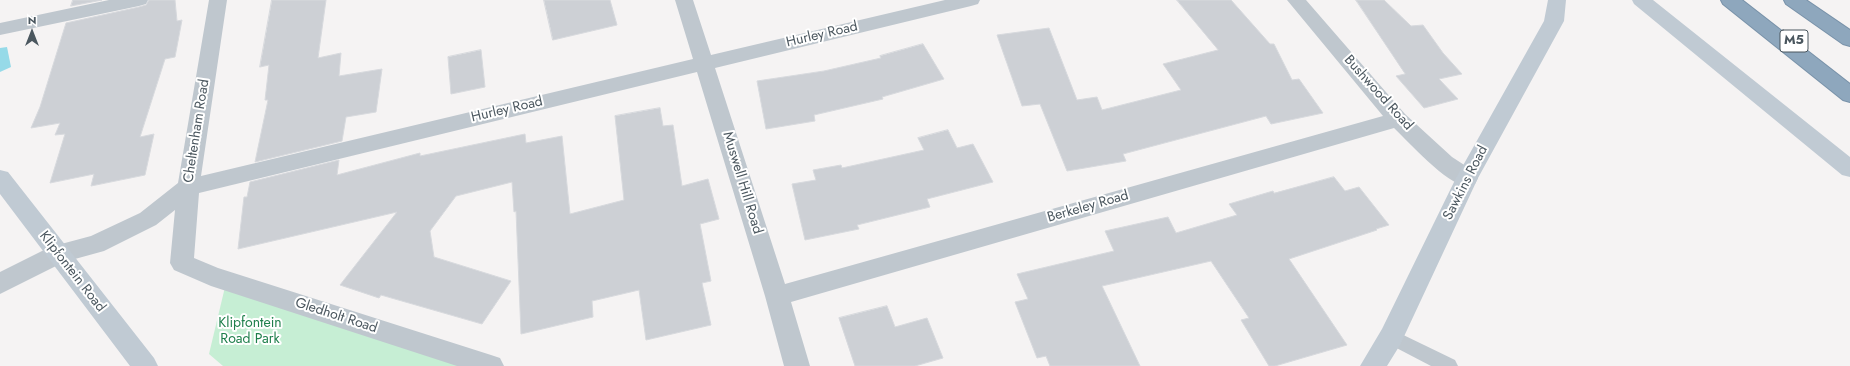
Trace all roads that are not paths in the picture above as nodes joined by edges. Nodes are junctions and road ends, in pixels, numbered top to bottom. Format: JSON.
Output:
{"nodes":[{"id":1,"x":139,"y":0,"type":"edge"},
{"id":2,"x":218,"y":0,"type":"edge"},
{"id":3,"x":684,"y":0,"type":"edge"},
{"id":4,"x":971,"y":0,"type":"edge"},
{"id":5,"x":1296,"y":0,"type":"edge"},
{"id":6,"x":1557,"y":0,"type":"edge"},
{"id":7,"x":1641,"y":0,"type":"edge"},
{"id":8,"x":1730,"y":0,"type":"edge"},
{"id":9,"x":1737,"y":0,"type":"edge"},
{"id":10,"x":1793,"y":0,"type":"edge"},
{"id":11,"x":0,"y":29,"type":"edge"},
{"id":12,"x":1850,"y":40,"type":"edge"},
{"id":13,"x":704,"y":63,"type":"junction"},
{"id":14,"x":1850,"y":81,"type":"edge"},
{"id":15,"x":1850,"y":96,"type":"edge"},
{"id":16,"x":1398,"y":119,"type":"junction"},
{"id":17,"x":1850,"y":168,"type":"edge"},
{"id":18,"x":0,"y":178,"type":"edge"},
{"id":19,"x":1467,"y":178,"type":"junction"},
{"id":20,"x":188,"y":187,"type":"junction"},
{"id":21,"x":58,"y":254,"type":"junction"},
{"id":22,"x":182,"y":263,"type":"joint"},
{"id":23,"x":0,"y":284,"type":"edge"},
{"id":24,"x":777,"y":296,"type":"junction"},
{"id":25,"x":1391,"y":337,"type":"junction"},
{"id":26,"x":144,"y":366,"type":"edge"},
{"id":27,"x":491,"y":366,"type":"edge"},
{"id":28,"x":797,"y":366,"type":"edge"},
{"id":29,"x":1373,"y":366,"type":"edge"},
{"id":30,"x":1449,"y":366,"type":"edge"}],
"edges":[{"from":1,"to":11,"type":"street"},
{"from":2,"to":20,"type":"street","name":"Cheltenham Road"},
{"from":3,"to":13,"type":"street","name":"Muswell Hill Road"},
{"from":4,"to":13,"type":"street","name":"Hurley Road"},
{"from":5,"to":16,"type":"street","name":"Bushwood Road"},
{"from":6,"to":19,"type":"street","name":"Sawkins Road"},
{"from":7,"to":17,"type":"street"},
{"from":8,"to":15,"type":"highway"},
{"from":9,"to":14,"type":"highway","number":"M5"},
{"from":10,"to":12,"type":"highway","number":"M5"},
{"from":13,"to":20,"type":"street","name":"Hurley Road"},
{"from":13,"to":24,"type":"street","name":"Muswell Hill Road"},
{"from":16,"to":19,"type":"street","name":"Bushwood Road"},
{"from":16,"to":24,"type":"street","name":"Berkeley Road"},
{"from":18,"to":21,"type":"street","name":"Klipfontein Road"},
{"from":19,"to":25,"type":"street","name":"Sawkins Road"},
{"from":20,"to":21,"type":"street","name":"Hurley Road"},
{"from":20,"to":22,"type":"street","name":"Cheltenham Road"},
{"from":21,"to":23,"type":"street","name":"Hurley Road"},
{"from":21,"to":26,"type":"street","name":"Klipfontein Road"},
{"from":22,"to":27,"type":"street","name":"Gledholt Road"},
{"from":24,"to":28,"type":"street","name":"Muswell Hill Road"},
{"from":25,"to":29,"type":"street","name":"Sawkins Road"},
{"from":25,"to":30,"type":"lane"}]}
